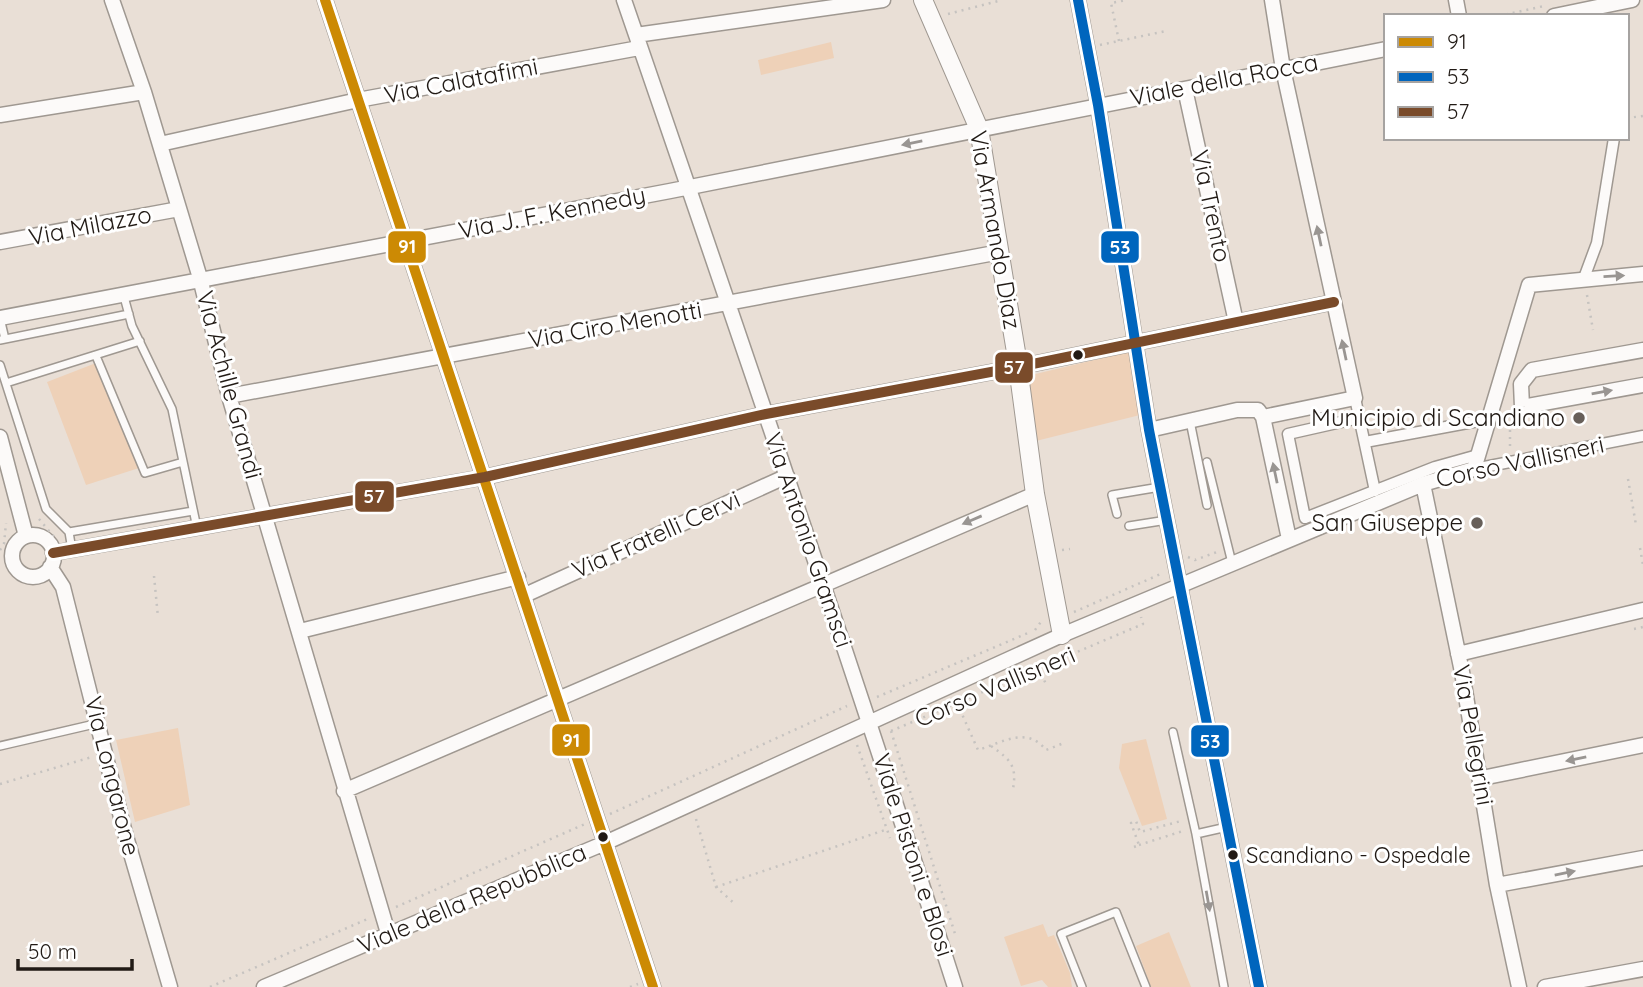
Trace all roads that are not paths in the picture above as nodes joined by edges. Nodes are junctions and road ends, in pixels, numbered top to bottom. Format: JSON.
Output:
{"nodes":[{"id":1,"x":112,"y":0,"type":"edge"},
{"id":2,"x":325,"y":0,"type":"edge"},
{"id":3,"x":624,"y":0,"type":"edge"},
{"id":4,"x":883,"y":0,"type":"edge"},
{"id":5,"x":923,"y":0,"type":"edge"},
{"id":6,"x":1078,"y":0,"type":"edge"},
{"id":7,"x":1272,"y":0,"type":"edge"},
{"id":8,"x":1631,"y":0,"type":"edge"},
{"id":9,"x":1551,"y":10,"type":"edge"},
{"id":10,"x":638,"y":41,"type":"junction"},
{"id":11,"x":1384,"y":49,"type":"edge"},
{"id":12,"x":1283,"y":69,"type":"junction"},
{"id":13,"x":1185,"y":89,"type":"junction"},
{"id":14,"x":144,"y":92,"type":"junction"},
{"id":15,"x":358,"y":100,"type":"junction"},
{"id":16,"x":1098,"y":105,"type":"junction"},
{"id":17,"x":0,"y":115,"type":"edge"},
{"id":18,"x":979,"y":129,"type":"junction"},
{"id":19,"x":1614,"y":140,"type":"edge"},
{"id":20,"x":160,"y":144,"type":"junction"},
{"id":21,"x":689,"y":187,"type":"junction"},
{"id":22,"x":179,"y":209,"type":"junction"},
{"id":23,"x":407,"y":241,"type":"junction"},
{"id":24,"x":0,"y":242,"type":"edge"},
{"id":25,"x":1000,"y":252,"type":"junction"},
{"id":26,"x":1643,"y":274,"type":"edge"},
{"id":27,"x":200,"y":278,"type":"junction"},
{"id":28,"x":1584,"y":278,"type":"junction"},
{"id":29,"x":123,"y":293,"type":"junction"},
{"id":30,"x":1334,"y":302,"type":"junction"},
{"id":31,"x":728,"y":304,"type":"junction"},
{"id":32,"x":129,"y":314,"type":"junction"},
{"id":33,"x":0,"y":318,"type":"edge"},
{"id":34,"x":1236,"y":322,"type":"junction"},
{"id":35,"x":2,"y":340,"type":"edge"},
{"id":36,"x":140,"y":341,"type":"junction"},
{"id":37,"x":1134,"y":344,"type":"junction"},
{"id":38,"x":1643,"y":350,"type":"edge"},
{"id":39,"x":96,"y":356,"type":"junction"},
{"id":40,"x":443,"y":356,"type":"junction"},
{"id":41,"x":0,"y":365,"type":"edge"},
{"id":42,"x":1018,"y":367,"type":"junction"},
{"id":43,"x":6,"y":383,"type":"junction"},
{"id":44,"x":1643,"y":385,"type":"edge"},
{"id":45,"x":229,"y":396,"type":"junction"},
{"id":46,"x":1355,"y":398,"type":"junction"},
{"id":47,"x":1261,"y":413,"type":"junction"},
{"id":48,"x":766,"y":414,"type":"junction"},
{"id":49,"x":1359,"y":418,"type":"junction"},
{"id":50,"x":1489,"y":419,"type":"junction"},
{"id":51,"x":1190,"y":421,"type":"junction"},
{"id":52,"x":1149,"y":430,"type":"junction"},
{"id":53,"x":1643,"y":436,"type":"edge"},
{"id":54,"x":0,"y":437,"type":"edge"},
{"id":55,"x":1364,"y":442,"type":"junction"},
{"id":56,"x":183,"y":462,"type":"junction"},
{"id":57,"x":1207,"y":462,"type":"dead end"},
{"id":58,"x":1476,"y":462,"type":"junction"},
{"id":59,"x":787,"y":476,"type":"junction"},
{"id":60,"x":485,"y":477,"type":"junction"},
{"id":61,"x":1423,"y":484,"type":"junction"},
{"id":62,"x":1161,"y":487,"type":"junction"},
{"id":63,"x":1375,"y":491,"type":"junction"},
{"id":64,"x":1035,"y":494,"type":"junction"},
{"id":65,"x":1207,"y":505,"type":"dead end"},
{"id":66,"x":193,"y":511,"type":"junction"},
{"id":67,"x":1117,"y":514,"type":"dead end"},
{"id":68,"x":265,"y":515,"type":"junction"},
{"id":69,"x":1168,"y":520,"type":"junction"},
{"id":70,"x":1129,"y":526,"type":"dead end"},
{"id":71,"x":197,"y":528,"type":"junction"},
{"id":72,"x":69,"y":532,"type":"junction"},
{"id":73,"x":26,"y":536,"type":"junction"},
{"id":74,"x":1289,"y":539,"type":"junction"},
{"id":75,"x":72,"y":551,"type":"junction"},
{"id":76,"x":6,"y":560,"type":"edge"},
{"id":77,"x":52,"y":560,"type":"junction"},
{"id":78,"x":1232,"y":563,"type":"junction"},
{"id":79,"x":518,"y":578,"type":"junction"},
{"id":80,"x":822,"y":583,"type":"junction"},
{"id":81,"x":1181,"y":585,"type":"junction"},
{"id":82,"x":525,"y":595,"type":"junction"},
{"id":83,"x":1643,"y":611,"type":"edge"},
{"id":84,"x":300,"y":631,"type":"junction"},
{"id":85,"x":1062,"y":635,"type":"junction"},
{"id":86,"x":1458,"y":654,"type":"junction"},
{"id":87,"x":559,"y":699,"type":"junction"},
{"id":88,"x":99,"y":723,"type":"junction"},
{"id":89,"x":870,"y":723,"type":"junction"},
{"id":90,"x":1173,"y":732,"type":"dead end"},
{"id":91,"x":1643,"y":745,"type":"edge"},
{"id":92,"x":0,"y":746,"type":"edge"},
{"id":93,"x":1482,"y":778,"type":"junction"},
{"id":94,"x":344,"y":791,"type":"junction"},
{"id":95,"x":1227,"y":827,"type":"junction"},
{"id":96,"x":1196,"y":834,"type":"junction"},
{"id":97,"x":605,"y":843,"type":"junction"},
{"id":98,"x":1643,"y":858,"type":"edge"},
{"id":99,"x":1497,"y":885,"type":"junction"},
{"id":100,"x":388,"y":933,"type":"junction"},
{"id":101,"x":1643,"y":969,"type":"edge"},
{"id":102,"x":170,"y":987,"type":"edge"},
{"id":103,"x":264,"y":987,"type":"edge"},
{"id":104,"x":653,"y":987,"type":"edge"},
{"id":105,"x":955,"y":987,"type":"edge"},
{"id":106,"x":1082,"y":987,"type":"edge"},
{"id":107,"x":1146,"y":987,"type":"edge"},
{"id":108,"x":1224,"y":987,"type":"edge"},
{"id":109,"x":1259,"y":987,"type":"edge"},
{"id":110,"x":1519,"y":987,"type":"edge"},
{"id":111,"x":1545,"y":987,"type":"edge"}],
"edges":[{"from":1,"to":14,"type":"street","name":"Via Achille Grandi"},
{"from":2,"to":15,"type":"street"},
{"from":3,"to":10,"type":"street","name":"Via Antonio Gramsci"},
{"from":4,"to":10,"type":"street","name":"Via Calatafimi"},
{"from":5,"to":18,"type":"street","name":"Via Armando Diaz"},
{"from":6,"to":16,"type":"street"},
{"from":7,"to":12,"type":"street"},
{"from":8,"to":9,"type":"street"},
{"from":10,"to":15,"type":"street","name":"Via Calatafimi"},
{"from":10,"to":21,"type":"street","name":"Via Antonio Gramsci"},
{"from":11,"to":12,"type":"street","name":"Viale della Rocca"},
{"from":12,"to":13,"type":"street","name":"Viale della Rocca"},
{"from":30,"to":12,"type":"street","one_way":true},
{"from":13,"to":16,"type":"street","name":"Viale della Rocca"},
{"from":13,"to":34,"type":"street","name":"Via Trento"},
{"from":14,"to":17,"type":"street"},
{"from":14,"to":20,"type":"street","name":"Via Achille Grandi"},
{"from":15,"to":20,"type":"street","name":"Via Calatafimi"},
{"from":15,"to":23,"type":"street"},
{"from":16,"to":18,"type":"street","name":"Viale della Rocca"},
{"from":16,"to":37,"type":"street"},
{"from":18,"to":21,"type":"street","name":"Via J. F. Kennedy","one_way":true},
{"from":18,"to":25,"type":"street","name":"Via Armando Diaz"},
{"from":19,"to":28,"type":"street"},
{"from":20,"to":22,"type":"street","name":"Via Achille Grandi"},
{"from":21,"to":23,"type":"street","name":"Via J. F. Kennedy"},
{"from":21,"to":31,"type":"street","name":"Via Antonio Gramsci"},
{"from":22,"to":24,"type":"street","name":"Via Milazzo"},
{"from":22,"to":27,"type":"street","name":"Via Achille Grandi"},
{"from":23,"to":27,"type":"street","name":"Via J. F. Kennedy"},
{"from":23,"to":40,"type":"street"},
{"from":25,"to":31,"type":"street","name":"Via Ciro Menotti"},
{"from":25,"to":42,"type":"street","name":"Via Armando Diaz"},
{"from":28,"to":26,"type":"street","one_way":true},
{"from":27,"to":29,"type":"street","name":"Via J. F. Kennedy"},
{"from":27,"to":45,"type":"street","name":"Via Achille Grandi"},
{"from":28,"to":50,"type":"street"},
{"from":29,"to":32,"type":"lane"},
{"from":29,"to":33,"type":"street","name":"Via J. F. Kennedy"},
{"from":30,"to":34,"type":"street"},
{"from":46,"to":30,"type":"street","one_way":true},
{"from":31,"to":40,"type":"street","name":"Via Ciro Menotti"},
{"from":31,"to":48,"type":"street","name":"Via Antonio Gramsci"},
{"from":32,"to":35,"type":"lane"},
{"from":32,"to":36,"type":"lane"},
{"from":33,"to":35,"type":"lane"},
{"from":34,"to":37,"type":"street"},
{"from":36,"to":39,"type":"lane"},
{"from":36,"to":56,"type":"lane"},
{"from":37,"to":42,"type":"street"},
{"from":37,"to":52,"type":"street"},
{"from":38,"to":44,"type":"street","one_way":true},
{"from":39,"to":43,"type":"lane"},
{"from":39,"to":56,"type":"lane"},
{"from":40,"to":45,"type":"street","name":"Via Ciro Menotti"},
{"from":40,"to":60,"type":"street"},
{"from":41,"to":43,"type":"lane"},
{"from":42,"to":48,"type":"street"},
{"from":42,"to":64,"type":"street","name":"Via Armando Diaz"},
{"from":43,"to":72,"type":"lane"},
{"from":45,"to":68,"type":"street","name":"Via Achille Grandi"},
{"from":46,"to":47,"type":"street"},
{"from":46,"to":49,"type":"street"},
{"from":47,"to":51,"type":"street"},
{"from":74,"to":47,"type":"street","one_way":true},
{"from":48,"to":59,"type":"street","name":"Via Antonio Gramsci"},
{"from":48,"to":60,"type":"street"},
{"from":49,"to":55,"type":"street"},
{"from":49,"to":63,"type":"street"},
{"from":50,"to":55,"type":"street"},
{"from":50,"to":58,"type":"street"},
{"from":51,"to":52,"type":"street"},
{"from":51,"to":65,"type":"lane"},
{"from":52,"to":62,"type":"street"},
{"from":53,"to":58,"type":"street","name":"Corso Vallisneri"},
{"from":54,"to":73,"type":"street"},
{"from":55,"to":63,"type":"street"},
{"from":56,"to":66,"type":"lane"},
{"from":57,"to":78,"type":"lane"},
{"from":58,"to":61,"type":"street","name":"Corso Vallisneri"},
{"from":58,"to":63,"type":"street"},
{"from":59,"to":80,"type":"street","name":"Via Antonio Gramsci"},
{"from":59,"to":82,"type":"street","name":"Via Fratelli Cervi"},
{"from":60,"to":68,"type":"street"},
{"from":60,"to":79,"type":"street"},
{"from":61,"to":74,"type":"street","name":"Corso Vallisneri"},
{"from":61,"to":86,"type":"street","name":"Via Pellegrini"},
{"from":62,"to":67,"type":"lane"},
{"from":62,"to":69,"type":"street"},
{"from":64,"to":80,"type":"street","one_way":true},
{"from":64,"to":85,"type":"street","name":"Via Armando Diaz"},
{"from":66,"to":71,"type":"lane"},
{"from":66,"to":72,"type":"lane"},
{"from":68,"to":71,"type":"street"},
{"from":68,"to":84,"type":"street","name":"Via Achille Grandi"},
{"from":69,"to":70,"type":"lane"},
{"from":69,"to":81,"type":"street"},
{"from":71,"to":75,"type":"street"},
{"from":72,"to":75,"type":"lane"},
{"from":73,"to":76,"type":"street"},
{"from":73,"to":77,"type":"street"},
{"from":74,"to":78,"type":"street","name":"Corso Vallisneri"},
{"from":75,"to":77,"type":"street"},
{"from":76,"to":77,"type":"street"},
{"from":77,"to":88,"type":"street","name":"Via Longarone"},
{"from":78,"to":81,"type":"street","name":"Corso Vallisneri"},
{"from":79,"to":82,"type":"street"},
{"from":79,"to":84,"type":"street"},
{"from":80,"to":87,"type":"street"},
{"from":80,"to":89,"type":"street","name":"Via Antonio Gramsci"},
{"from":81,"to":85,"type":"street","name":"Corso Vallisneri"},
{"from":81,"to":95,"type":"street"},
{"from":82,"to":87,"type":"street"},
{"from":83,"to":86,"type":"street"},
{"from":84,"to":94,"type":"street","name":"Via Achille Grandi"},
{"from":85,"to":89,"type":"street","name":"Corso Vallisneri"},
{"from":86,"to":93,"type":"street","name":"Via Pellegrini"},
{"from":87,"to":94,"type":"street"},
{"from":87,"to":97,"type":"street"},
{"from":88,"to":92,"type":"lane"},
{"from":88,"to":102,"type":"street","name":"Via Longarone"},
{"from":89,"to":97,"type":"street","name":"Viale della Repubblica"},
{"from":89,"to":105,"type":"street","name":"Viale Pistoni e Blosi"},
{"from":90,"to":96,"type":"lane"},
{"from":91,"to":93,"type":"street","one_way":true},
{"from":93,"to":99,"type":"street","name":"Via Pellegrini"},
{"from":94,"to":100,"type":"street","name":"Via Achille Grandi"},
{"from":95,"to":96,"type":"lane"},
{"from":95,"to":109,"type":"street"},
{"from":96,"to":108,"type":"lane","one_way":true},
{"from":97,"to":100,"type":"street","name":"Viale della Repubblica"},
{"from":97,"to":104,"type":"street"},
{"from":99,"to":98,"type":"street","one_way":true},
{"from":99,"to":110,"type":"street","name":"Via Pellegrini"},
{"from":100,"to":103,"type":"street","name":"Viale della Repubblica"},
{"from":101,"to":111,"type":"street"},
{"from":106,"to":107,"type":"lane"}]}
